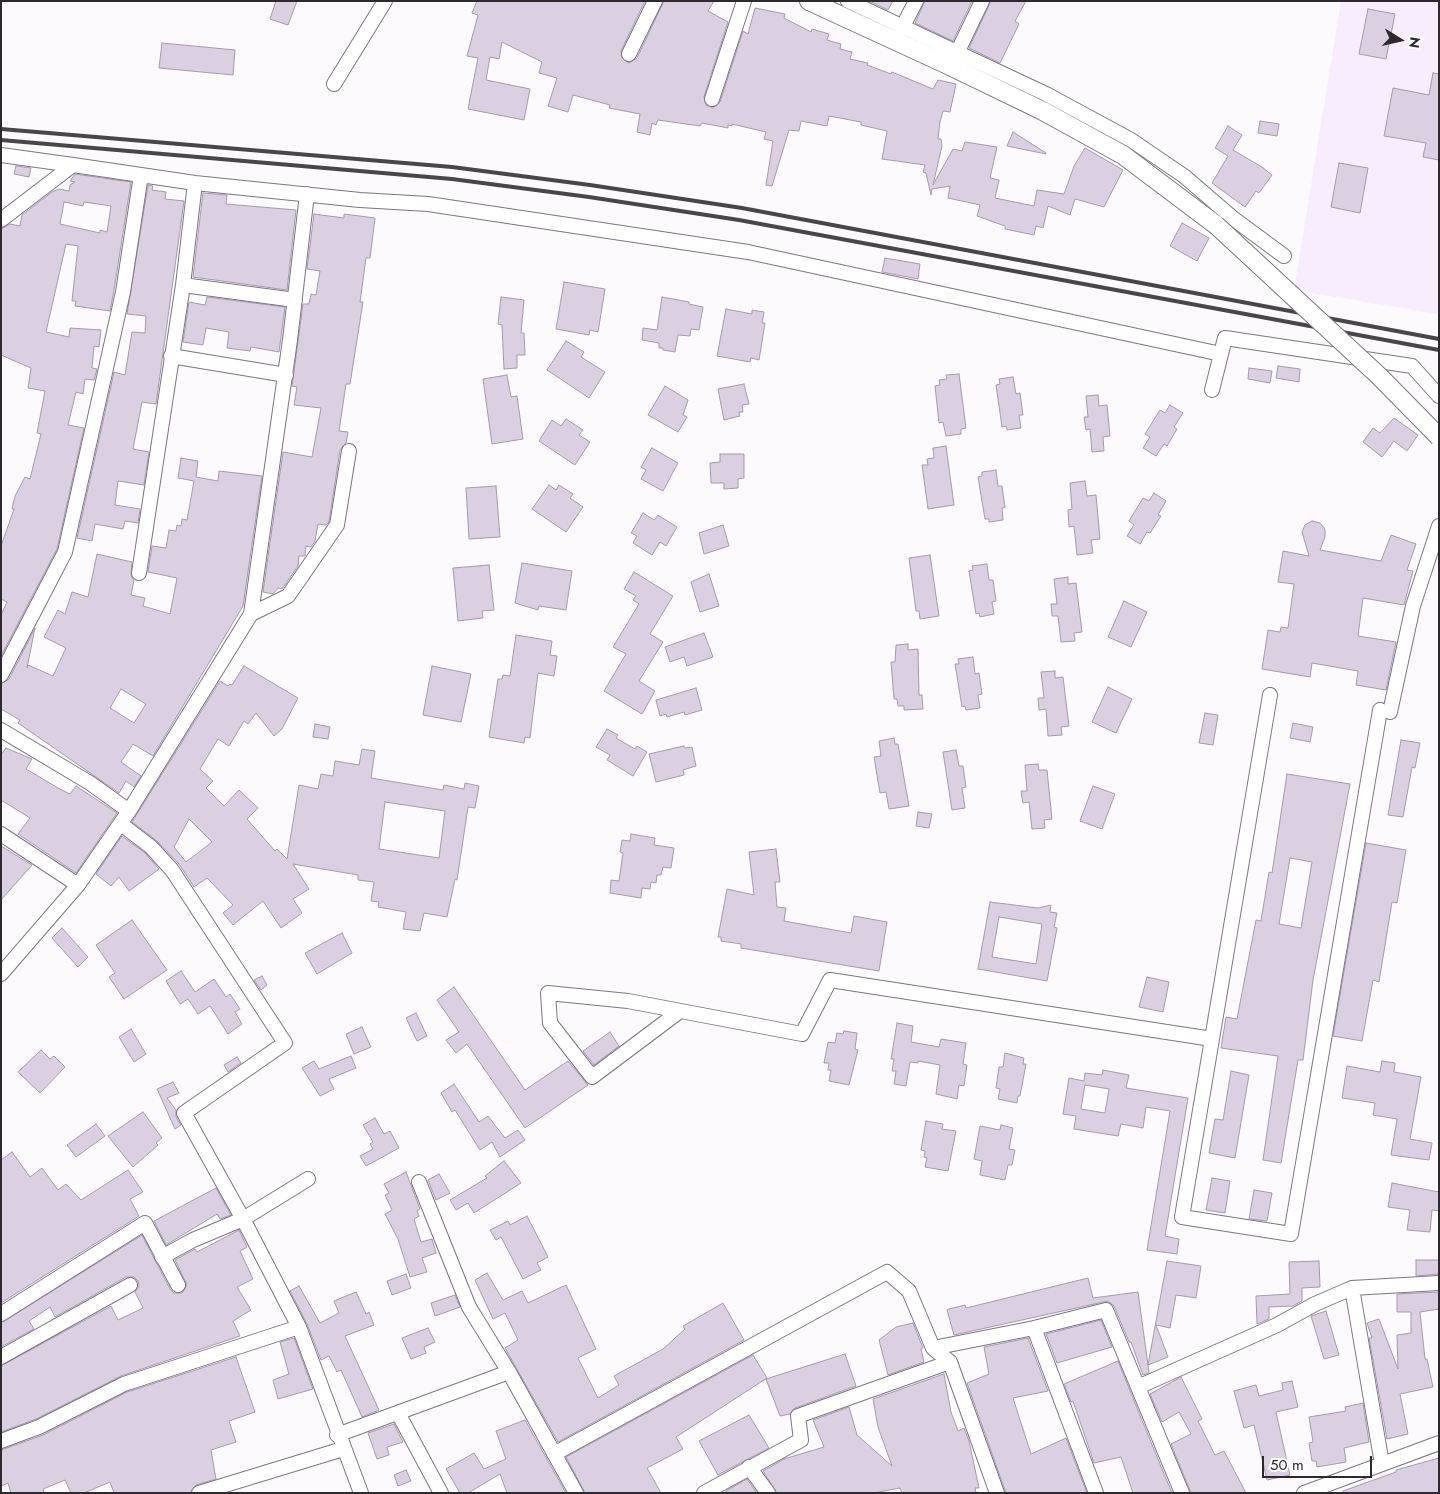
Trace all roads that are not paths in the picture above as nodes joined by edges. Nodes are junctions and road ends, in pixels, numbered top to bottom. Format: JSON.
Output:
{"nodes":[{"id":1,"x":385,"y":1,"type":"edge"},
{"id":2,"x":655,"y":1,"type":"edge"},
{"id":3,"x":744,"y":1,"type":"edge"},
{"id":4,"x":809,"y":1,"type":"edge"},
{"id":5,"x":848,"y":1,"type":"edge"},
{"id":6,"x":916,"y":1,"type":"edge"},
{"id":7,"x":982,"y":1,"type":"edge"},
{"id":8,"x":902,"y":28,"type":"junction"},
{"id":9,"x":957,"y":53,"type":"junction"},
{"id":10,"x":630,"y":54,"type":"dead end"},
{"id":11,"x":334,"y":84,"type":"dead end"},
{"id":12,"x":712,"y":99,"type":"dead end"},
{"id":13,"x":1,"y":155,"type":"edge"},
{"id":14,"x":73,"y":165,"type":"junction"},
{"id":15,"x":141,"y":174,"type":"junction"},
{"id":16,"x":195,"y":183,"type":"junction"},
{"id":17,"x":307,"y":194,"type":"junction"},
{"id":18,"x":1,"y":220,"type":"edge"},
{"id":19,"x":1284,"y":256,"type":"dead end"},
{"id":20,"x":182,"y":285,"type":"junction"},
{"id":21,"x":295,"y":300,"type":"junction"},
{"id":22,"x":1221,"y":354,"type":"junction"},
{"id":23,"x":171,"y":356,"type":"junction"},
{"id":24,"x":286,"y":375,"type":"junction"},
{"id":25,"x":1212,"y":390,"type":"dead end"},
{"id":26,"x":1439,"y":396,"type":"edge"},
{"id":27,"x":1439,"y":437,"type":"edge"},
{"id":28,"x":349,"y":451,"type":"dead end"},
{"id":29,"x":1439,"y":526,"type":"edge"},
{"id":30,"x":139,"y":573,"type":"dead end"},
{"id":31,"x":251,"y":614,"type":"junction"},
{"id":32,"x":1,"y":675,"type":"edge"},
{"id":33,"x":1270,"y":695,"type":"dead end"},
{"id":34,"x":1,"y":730,"type":"edge"},
{"id":35,"x":129,"y":811,"type":"junction"},
{"id":36,"x":120,"y":824,"type":"junction"},
{"id":37,"x":1,"y":834,"type":"edge"},
{"id":38,"x":78,"y":885,"type":"junction"},
{"id":39,"x":1,"y":974,"type":"edge"},
{"id":40,"x":680,"y":1011,"type":"junction"},
{"id":41,"x":1212,"y":1039,"type":"junction"},
{"id":42,"x":308,"y":1179,"type":"dead end"},
{"id":43,"x":419,"y":1182,"type":"dead end"},
{"id":44,"x":244,"y":1219,"type":"junction"},
{"id":45,"x":162,"y":1256,"type":"junction"},
{"id":46,"x":1439,"y":1283,"type":"edge"},
{"id":47,"x":130,"y":1285,"type":"dead end"},
{"id":48,"x":178,"y":1285,"type":"dead end"},
{"id":49,"x":1352,"y":1288,"type":"junction"},
{"id":50,"x":1,"y":1314,"type":"edge"},
{"id":51,"x":299,"y":1327,"type":"junction"},
{"id":52,"x":1034,"y":1328,"type":"junction"},
{"id":53,"x":933,"y":1348,"type":"junction"},
{"id":54,"x":1,"y":1357,"type":"edge"},
{"id":55,"x":950,"y":1362,"type":"junction"},
{"id":56,"x":509,"y":1372,"type":"junction"},
{"id":57,"x":1138,"y":1387,"type":"junction"},
{"id":58,"x":398,"y":1413,"type":"junction"},
{"id":59,"x":338,"y":1435,"type":"junction"},
{"id":60,"x":1,"y":1441,"type":"edge"},
{"id":61,"x":1439,"y":1443,"type":"edge"},
{"id":62,"x":344,"y":1449,"type":"junction"},
{"id":63,"x":554,"y":1454,"type":"junction"},
{"id":64,"x":1382,"y":1464,"type":"junction"},
{"id":65,"x":749,"y":1466,"type":"junction"},
{"id":66,"x":199,"y":1493,"type":"edge"},
{"id":67,"x":361,"y":1493,"type":"edge"},
{"id":68,"x":441,"y":1493,"type":"edge"},
{"id":69,"x":576,"y":1493,"type":"edge"},
{"id":70,"x":704,"y":1493,"type":"edge"},
{"id":71,"x":768,"y":1493,"type":"edge"},
{"id":72,"x":997,"y":1493,"type":"edge"},
{"id":73,"x":1096,"y":1493,"type":"edge"},
{"id":74,"x":1182,"y":1493,"type":"edge"},
{"id":75,"x":1304,"y":1493,"type":"edge"}],
"edges":[{"from":1,"to":11,"type":"street"},
{"from":2,"to":10,"type":"street"},
{"from":3,"to":12,"type":"street"},
{"from":4,"to":27,"type":"street","bridge":true},
{"from":5,"to":8,"type":"street"},
{"from":6,"to":8,"type":"street"},
{"from":7,"to":9,"type":"street"},
{"from":8,"to":9,"type":"street"},
{"from":9,"to":19,"type":"street"},
{"from":13,"to":14,"type":"street"},
{"from":14,"to":15,"type":"street"},
{"from":14,"to":18,"type":"street"},
{"from":15,"to":16,"type":"street"},
{"from":15,"to":32,"type":"street"},
{"from":16,"to":17,"type":"street"},
{"from":16,"to":20,"type":"street"},
{"from":17,"to":21,"type":"street"},
{"from":17,"to":22,"type":"street"},
{"from":20,"to":21,"type":"street"},
{"from":20,"to":23,"type":"street"},
{"from":21,"to":24,"type":"street"},
{"from":22,"to":25,"type":"street"},
{"from":22,"to":26,"type":"street"},
{"from":23,"to":24,"type":"street"},
{"from":23,"to":30,"type":"street"},
{"from":24,"to":31,"type":"street"},
{"from":28,"to":31,"type":"street"},
{"from":29,"to":41,"type":"street"},
{"from":31,"to":35,"type":"street"},
{"from":33,"to":41,"type":"street"},
{"from":34,"to":35,"type":"street"},
{"from":35,"to":36,"type":"street"},
{"from":36,"to":38,"type":"street"},
{"from":36,"to":44,"type":"street"},
{"from":37,"to":38,"type":"street"},
{"from":38,"to":39,"type":"street"},
{"from":40,"to":40,"type":"street"},
{"from":40,"to":41,"type":"street"},
{"from":42,"to":44,"type":"street"},
{"from":43,"to":56,"type":"street"},
{"from":44,"to":45,"type":"street"},
{"from":44,"to":51,"type":"street"},
{"from":45,"to":48,"type":"street"},
{"from":45,"to":50,"type":"street"},
{"from":46,"to":49,"type":"street"},
{"from":47,"to":54,"type":"street"},
{"from":49,"to":57,"type":"street"},
{"from":49,"to":64,"type":"street"},
{"from":51,"to":59,"type":"street"},
{"from":51,"to":60,"type":"street"},
{"from":52,"to":53,"type":"street"},
{"from":52,"to":57,"type":"street"},
{"from":52,"to":73,"type":"street"},
{"from":53,"to":55,"type":"street"},
{"from":53,"to":63,"type":"street"},
{"from":55,"to":65,"type":"street"},
{"from":55,"to":72,"type":"street"},
{"from":56,"to":58,"type":"street"},
{"from":56,"to":63,"type":"street"},
{"from":57,"to":74,"type":"street"},
{"from":58,"to":59,"type":"street"},
{"from":58,"to":68,"type":"street"},
{"from":59,"to":62,"type":"street"},
{"from":61,"to":64,"type":"street"},
{"from":62,"to":66,"type":"street"},
{"from":62,"to":67,"type":"street"},
{"from":63,"to":69,"type":"street"},
{"from":64,"to":75,"type":"street"},
{"from":65,"to":70,"type":"street"},
{"from":65,"to":71,"type":"street"}]}
